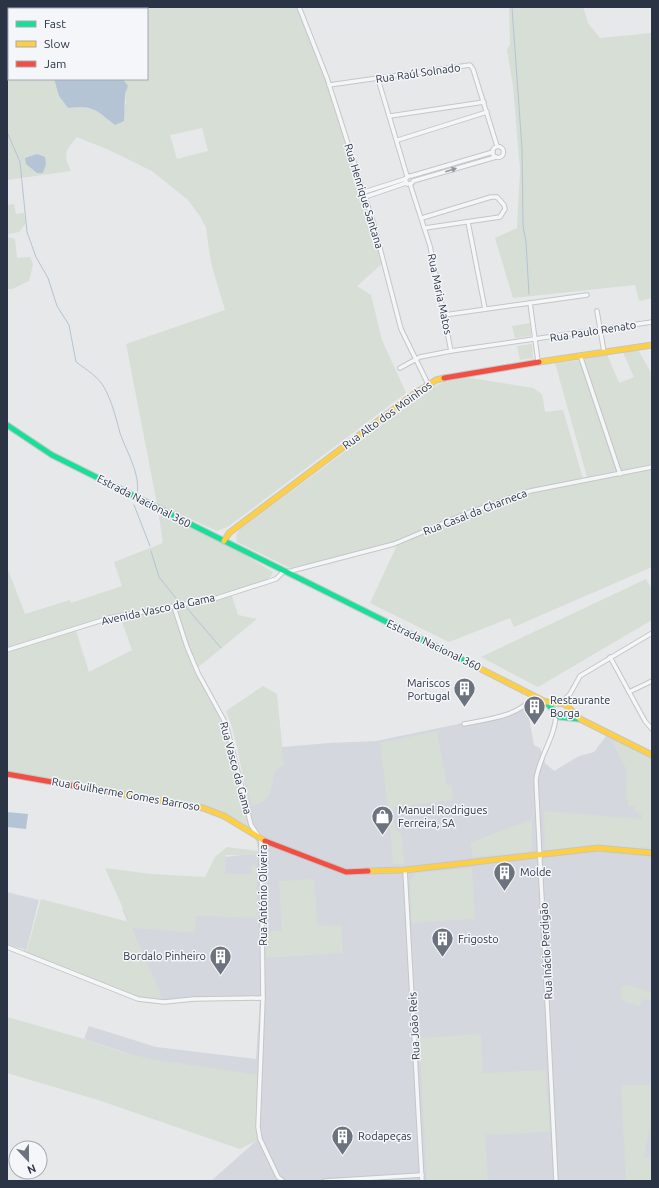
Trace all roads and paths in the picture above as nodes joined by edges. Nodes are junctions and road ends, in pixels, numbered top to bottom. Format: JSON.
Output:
{"nodes":[{"id":1,"x":300,"y":7,"type":"edge"},
{"id":2,"x":378,"y":79,"type":"junction"},
{"id":3,"x":329,"y":85,"type":"junction"},
{"id":4,"x":484,"y":102,"type":"junction"},
{"id":5,"x":487,"y":112,"type":"junction"},
{"id":6,"x":390,"y":116,"type":"junction"},
{"id":7,"x":398,"y":140,"type":"junction"},
{"id":8,"x":497,"y":146,"type":"junction"},
{"id":9,"x":493,"y":152,"type":"junction"},
{"id":10,"x":496,"y":157,"type":"junction"},
{"id":11,"x":409,"y":180,"type":"junction"},
{"id":12,"x":365,"y":194,"type":"junction"},
{"id":13,"x":422,"y":218,"type":"junction"},
{"id":14,"x":468,"y":222,"type":"junction"},
{"id":15,"x":425,"y":228,"type":"junction"},
{"id":16,"x":587,"y":295,"type":"dead end"},
{"id":17,"x":530,"y":303,"type":"junction"},
{"id":18,"x":485,"y":309,"type":"junction"},
{"id":19,"x":597,"y":311,"type":"dead end"},
{"id":20,"x":444,"y":315,"type":"junction"},
{"id":21,"x":652,"y":322,"type":"edge"},
{"id":22,"x":600,"y":330,"type":"junction"},
{"id":23,"x":534,"y":340,"type":"junction"},
{"id":24,"x":652,"y":345,"type":"edge"},
{"id":25,"x":451,"y":351,"type":"junction"},
{"id":26,"x":604,"y":352,"type":"junction"},
{"id":27,"x":580,"y":355,"type":"junction"},
{"id":28,"x":416,"y":359,"type":"junction"},
{"id":29,"x":538,"y":361,"type":"junction"},
{"id":30,"x":400,"y":368,"type":"dead end"},
{"id":31,"x":428,"y":384,"type":"junction"},
{"id":32,"x":7,"y":425,"type":"edge"},
{"id":33,"x":652,"y":467,"type":"edge"},
{"id":34,"x":620,"y":474,"type":"junction"},
{"id":35,"x":224,"y":541,"type":"junction"},
{"id":36,"x":300,"y":570,"type":"junction"},
{"id":37,"x":285,"y":571,"type":"junction"},
{"id":38,"x":294,"y":576,"type":"junction"},
{"id":39,"x":299,"y":578,"type":"junction"},
{"id":40,"x":174,"y":607,"type":"junction"},
{"id":41,"x":652,"y":633,"type":"edge"},
{"id":42,"x":7,"y":650,"type":"edge"},
{"id":43,"x":610,"y":657,"type":"junction"},
{"id":44,"x":652,"y":681,"type":"edge"},
{"id":45,"x":629,"y":692,"type":"junction"},
{"id":46,"x":570,"y":694,"type":"junction"},
{"id":47,"x":534,"y":696,"type":"junction"},
{"id":48,"x":546,"y":702,"type":"junction"},
{"id":49,"x":560,"y":704,"type":"junction"},
{"id":50,"x":569,"y":708,"type":"junction"},
{"id":51,"x":555,"y":713,"type":"junction"},
{"id":52,"x":565,"y":717,"type":"junction"},
{"id":53,"x":580,"y":719,"type":"junction"},
{"id":54,"x":464,"y":724,"type":"dead end"},
{"id":55,"x":556,"y":725,"type":"junction"},
{"id":56,"x":652,"y":729,"type":"edge"},
{"id":57,"x":652,"y":755,"type":"edge"},
{"id":58,"x":7,"y":774,"type":"edge"},
{"id":59,"x":261,"y":840,"type":"junction"},
{"id":60,"x":652,"y":853,"type":"edge"},
{"id":61,"x":541,"y":855,"type":"junction"},
{"id":62,"x":405,"y":870,"type":"junction"},
{"id":63,"x":7,"y":947,"type":"edge"},
{"id":64,"x":263,"y":998,"type":"junction"},
{"id":65,"x":422,"y":1175,"type":"junction"},
{"id":66,"x":283,"y":1181,"type":"edge"},
{"id":67,"x":325,"y":1181,"type":"edge"},
{"id":68,"x":422,"y":1181,"type":"edge"},
{"id":69,"x":556,"y":1181,"type":"edge"}],
"edges":[{"from":1,"to":3,"type":"street","name":"Rua Henrique Santana"},
{"from":2,"to":3,"type":"street","name":"Rua Raúl Solnado"},
{"from":2,"to":4,"type":"street","name":"Rua Raúl Solnado"},
{"from":2,"to":6,"type":"street","name":"Rua Maria Matos"},
{"from":3,"to":12,"type":"street","name":"Rua Henrique Santana"},
{"from":4,"to":5,"type":"street","name":"Rua Raúl Solnado"},
{"from":4,"to":6,"type":"street"},
{"from":5,"to":7,"type":"street"},
{"from":5,"to":8,"type":"street","name":"Rua Raúl Solnado"},
{"from":6,"to":7,"type":"street","name":"Rua Maria Matos"},
{"from":7,"to":11,"type":"street","name":"Rua Maria Matos"},
{"from":8,"to":9,"type":"street"},
{"from":8,"to":10,"type":"street"},
{"from":9,"to":10,"type":"street"},
{"from":9,"to":11,"type":"street"},
{"from":11,"to":10,"type":"street","one_way":true},
{"from":11,"to":12,"type":"street"},
{"from":11,"to":13,"type":"street","name":"Rua Maria Matos"},
{"from":12,"to":28,"type":"street","name":"Rua Henrique Santana"},
{"from":13,"to":14,"type":"street"},
{"from":13,"to":15,"type":"street","name":"Rua Maria Matos"},
{"from":14,"to":15,"type":"street"},
{"from":14,"to":18,"type":"street"},
{"from":15,"to":20,"type":"street","name":"Rua Maria Matos"},
{"from":16,"to":17,"type":"street"},
{"from":17,"to":18,"type":"street"},
{"from":17,"to":23,"type":"street"},
{"from":18,"to":20,"type":"street"},
{"from":19,"to":22,"type":"street"},
{"from":20,"to":25,"type":"street","name":"Rua Maria Matos"},
{"from":21,"to":22,"type":"street","name":"Rua Paulo Renato"},
{"from":22,"to":23,"type":"street","name":"Rua Paulo Renato"},
{"from":22,"to":26,"type":"street"},
{"from":23,"to":25,"type":"street","name":"Rua Paulo Renato"},
{"from":23,"to":29,"type":"street"},
{"from":24,"to":26,"type":"street","name":"Rua Alto dos Moinhos"},
{"from":25,"to":28,"type":"street"},
{"from":26,"to":27,"type":"street","name":"Rua Alto dos Moinhos"},
{"from":27,"to":29,"type":"street","name":"Rua Alto dos Moinhos"},
{"from":27,"to":34,"type":"street"},
{"from":28,"to":30,"type":"street"},
{"from":28,"to":31,"type":"street","name":"Rua Henrique Santana"},
{"from":29,"to":31,"type":"street","name":"Rua Alto dos Moinhos"},
{"from":31,"to":35,"type":"street","name":"Rua Alto dos Moinhos"},
{"from":32,"to":35,"type":"street","name":"Estrada Nacional 360"},
{"from":33,"to":34,"type":"street","name":"Rua Casal da Charneca"},
{"from":34,"to":36,"type":"street","name":"Rua Casal da Charneca"},
{"from":35,"to":37,"type":"street","name":"Estrada Nacional 360"},
{"from":36,"to":37,"type":"street","name":"Rua Casal da Charneca"},
{"from":36,"to":38,"type":"street"},
{"from":36,"to":39,"type":"street"},
{"from":37,"to":38,"type":"street","name":"Estrada Nacional 360"},
{"from":37,"to":40,"type":"street","name":"Avenida Vasco da Gama"},
{"from":38,"to":39,"type":"street","name":"Estrada Nacional 360"},
{"from":39,"to":47,"type":"street","name":"Estrada Nacional 360"},
{"from":40,"to":42,"type":"street","name":"Avenida Vasco da Gama"},
{"from":40,"to":59,"type":"street","name":"Rua Vasco da Gama"},
{"from":41,"to":43,"type":"street"},
{"from":43,"to":45,"type":"street"},
{"from":43,"to":46,"type":"street"},
{"from":44,"to":45,"type":"street"},
{"from":45,"to":56,"type":"street"},
{"from":46,"to":49,"type":"street"},
{"from":46,"to":50,"type":"street"},
{"from":47,"to":48,"type":"street","name":"Estrada Nacional 360"},
{"from":47,"to":54,"type":"street"},
{"from":48,"to":49,"type":"street","name":"Estrada Nacional 360"},
{"from":48,"to":51,"type":"street","name":"Estrada Nacional 360"},
{"from":49,"to":50,"type":"street"},
{"from":49,"to":51,"type":"street"},
{"from":50,"to":52,"type":"street"},
{"from":50,"to":53,"type":"street"},
{"from":51,"to":52,"type":"street"},
{"from":51,"to":55,"type":"street","name":"Rua Inácio Perdigão"},
{"from":52,"to":53,"type":"street"},
{"from":52,"to":55,"type":"street","name":"Rua Inácio Perdigão"},
{"from":53,"to":57,"type":"street"},
{"from":55,"to":61,"type":"street","name":"Rua Inácio Perdigão"},
{"from":58,"to":59,"type":"street","name":"Rua Guilherme Gomes Barroso"},
{"from":59,"to":62,"type":"street","name":"Rua António Oliveira"},
{"from":59,"to":64,"type":"street","name":"Rua António Oliveira"},
{"from":60,"to":61,"type":"street","name":"Rua António Oliveira"},
{"from":61,"to":62,"type":"street","name":"Rua António Oliveira"},
{"from":61,"to":69,"type":"street","name":"Rua Inácio Perdigão"},
{"from":62,"to":65,"type":"street","name":"Rua João Reis"},
{"from":63,"to":64,"type":"street"},
{"from":64,"to":66,"type":"street","name":"Rua António Oliveira"},
{"from":65,"to":67,"type":"street"},
{"from":65,"to":68,"type":"street","name":"Rua João Reis"}]}
